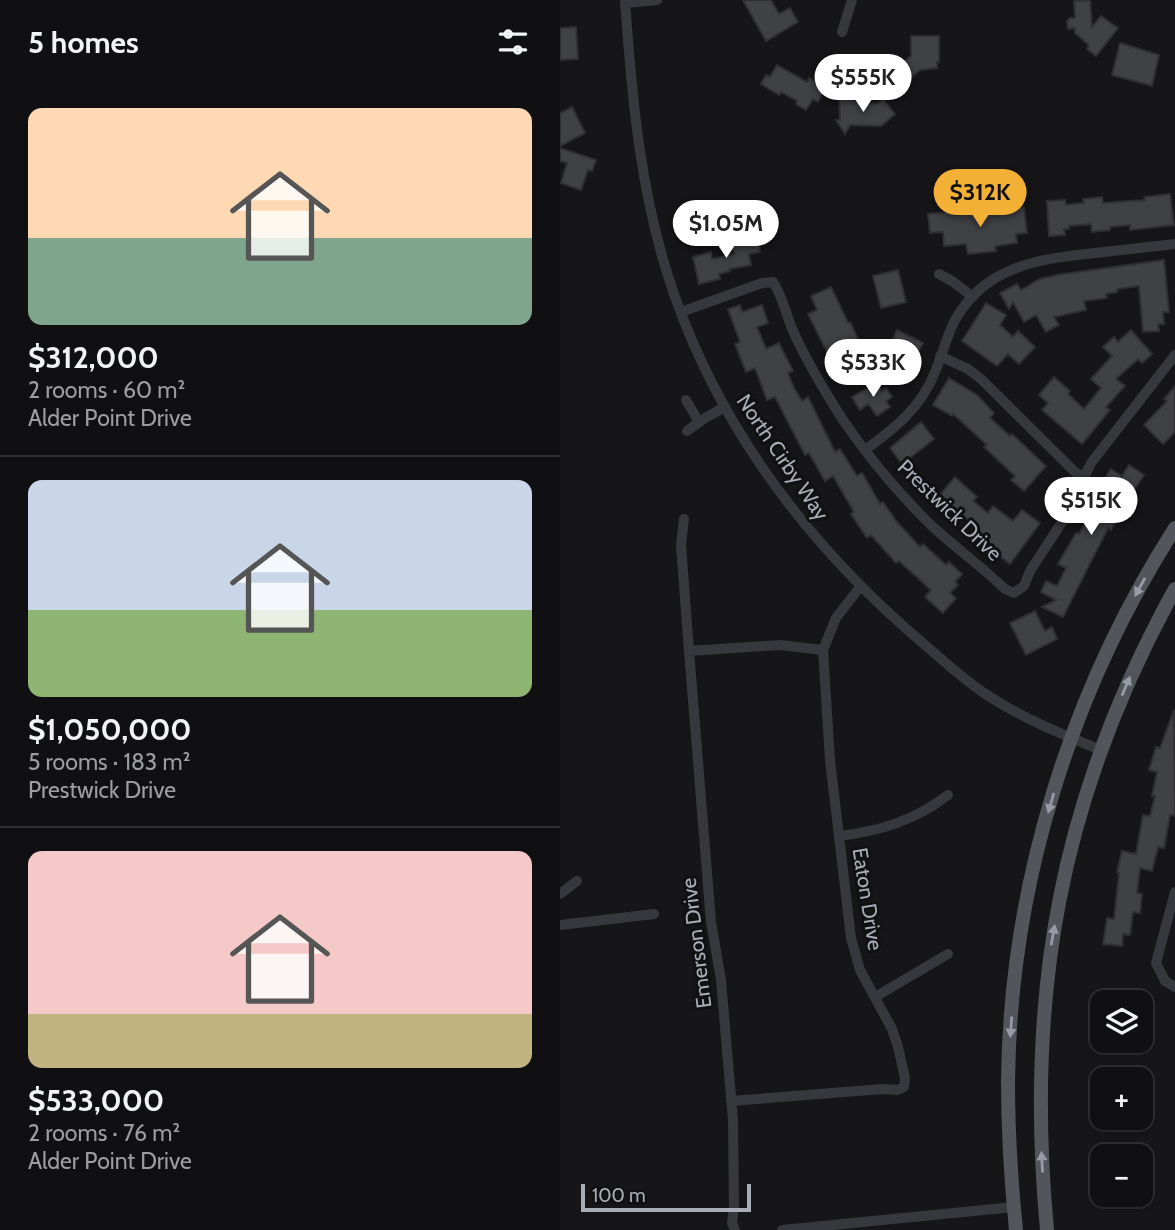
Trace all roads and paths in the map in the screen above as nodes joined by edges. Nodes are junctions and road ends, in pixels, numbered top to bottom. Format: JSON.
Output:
{"nodes":[{"id":1,"x":657,"y":0,"type":"edge"},
{"id":2,"x":852,"y":0,"type":"edge"},
{"id":3,"x":625,"y":1,"type":"edge"},
{"id":4,"x":842,"y":32,"type":"dead end"},
{"id":5,"x":1175,"y":244,"type":"edge"},
{"id":6,"x":939,"y":274,"type":"dead end"},
{"id":7,"x":973,"y":297,"type":"junction"},
{"id":8,"x":681,"y":312,"type":"junction"},
{"id":9,"x":1175,"y":355,"type":"edge"},
{"id":10,"x":940,"y":356,"type":"junction"},
{"id":11,"x":685,"y":400,"type":"dead end"},
{"id":12,"x":725,"y":407,"type":"junction"},
{"id":13,"x":699,"y":422,"type":"junction"},
{"id":14,"x":687,"y":431,"type":"dead end"},
{"id":15,"x":865,"y":450,"type":"junction"},
{"id":16,"x":1084,"y":477,"type":"junction"},
{"id":17,"x":684,"y":519,"type":"dead end"},
{"id":18,"x":1175,"y":528,"type":"edge"},
{"id":19,"x":860,"y":587,"type":"junction"},
{"id":20,"x":1175,"y":589,"type":"edge"},
{"id":21,"x":823,"y":650,"type":"junction"},
{"id":22,"x":689,"y":651,"type":"junction"},
{"id":23,"x":1072,"y":738,"type":"junction"},
{"id":24,"x":1101,"y":750,"type":"junction"},
{"id":25,"x":948,"y":795,"type":"dead end"},
{"id":26,"x":839,"y":836,"type":"junction"},
{"id":27,"x":577,"y":881,"type":"dead end"},
{"id":28,"x":1175,"y":892,"type":"edge"},
{"id":29,"x":560,"y":894,"type":"edge"},
{"id":30,"x":654,"y":914,"type":"dead end"},
{"id":31,"x":560,"y":925,"type":"edge"},
{"id":32,"x":948,"y":954,"type":"dead end"},
{"id":33,"x":1175,"y":987,"type":"edge"},
{"id":34,"x":875,"y":997,"type":"junction"},
{"id":35,"x":731,"y":1101,"type":"junction"},
{"id":36,"x":1014,"y":1207,"type":"junction"},
{"id":37,"x":735,"y":1230,"type":"edge"},
{"id":38,"x":782,"y":1230,"type":"edge"},
{"id":39,"x":1016,"y":1230,"type":"edge"},
{"id":40,"x":1047,"y":1230,"type":"edge"}],
"edges":[{"from":1,"to":3,"type":"street"},
{"from":2,"to":4,"type":"street"},
{"from":3,"to":8,"type":"street","name":"North Cirby Way"},
{"from":5,"to":7,"type":"street"},
{"from":6,"to":7,"type":"street"},
{"from":7,"to":10,"type":"street"},
{"from":8,"to":12,"type":"street","name":"North Cirby Way"},
{"from":8,"to":15,"type":"street","name":"Prestwick Drive"},
{"from":9,"to":16,"type":"street","name":"Prestwick Drive"},
{"from":10,"to":15,"type":"street"},
{"from":10,"to":16,"type":"street"},
{"from":11,"to":13,"type":"street"},
{"from":12,"to":13,"type":"street"},
{"from":12,"to":19,"type":"street","name":"North Cirby Way"},
{"from":13,"to":14,"type":"street"},
{"from":15,"to":16,"type":"street","name":"Prestwick Drive"},
{"from":17,"to":22,"type":"street","name":"Emerson Drive"},
{"from":18,"to":23,"type":"main road","one_way":true},
{"from":19,"to":21,"type":"street","name":"Eaton Drive"},
{"from":19,"to":23,"type":"street","name":"North Cirby Way"},
{"from":24,"to":20,"type":"main road","one_way":true},
{"from":21,"to":22,"type":"street"},
{"from":21,"to":26,"type":"street","name":"Eaton Drive"},
{"from":22,"to":35,"type":"street","name":"Emerson Drive"},
{"from":23,"to":24,"type":"street","name":"North Cirby Way"},
{"from":23,"to":36,"type":"main road","one_way":true},
{"from":40,"to":24,"type":"main road","one_way":true},
{"from":25,"to":26,"type":"street"},
{"from":26,"to":34,"type":"street","name":"Eaton Drive"},
{"from":27,"to":29,"type":"street"},
{"from":28,"to":33,"type":"street"},
{"from":30,"to":31,"type":"street"},
{"from":32,"to":34,"type":"street"},
{"from":34,"to":35,"type":"street","name":"Eaton Drive"},
{"from":35,"to":37,"type":"street","name":"Emerson Drive"},
{"from":36,"to":38,"type":"street"},
{"from":36,"to":39,"type":"main road"}]}
